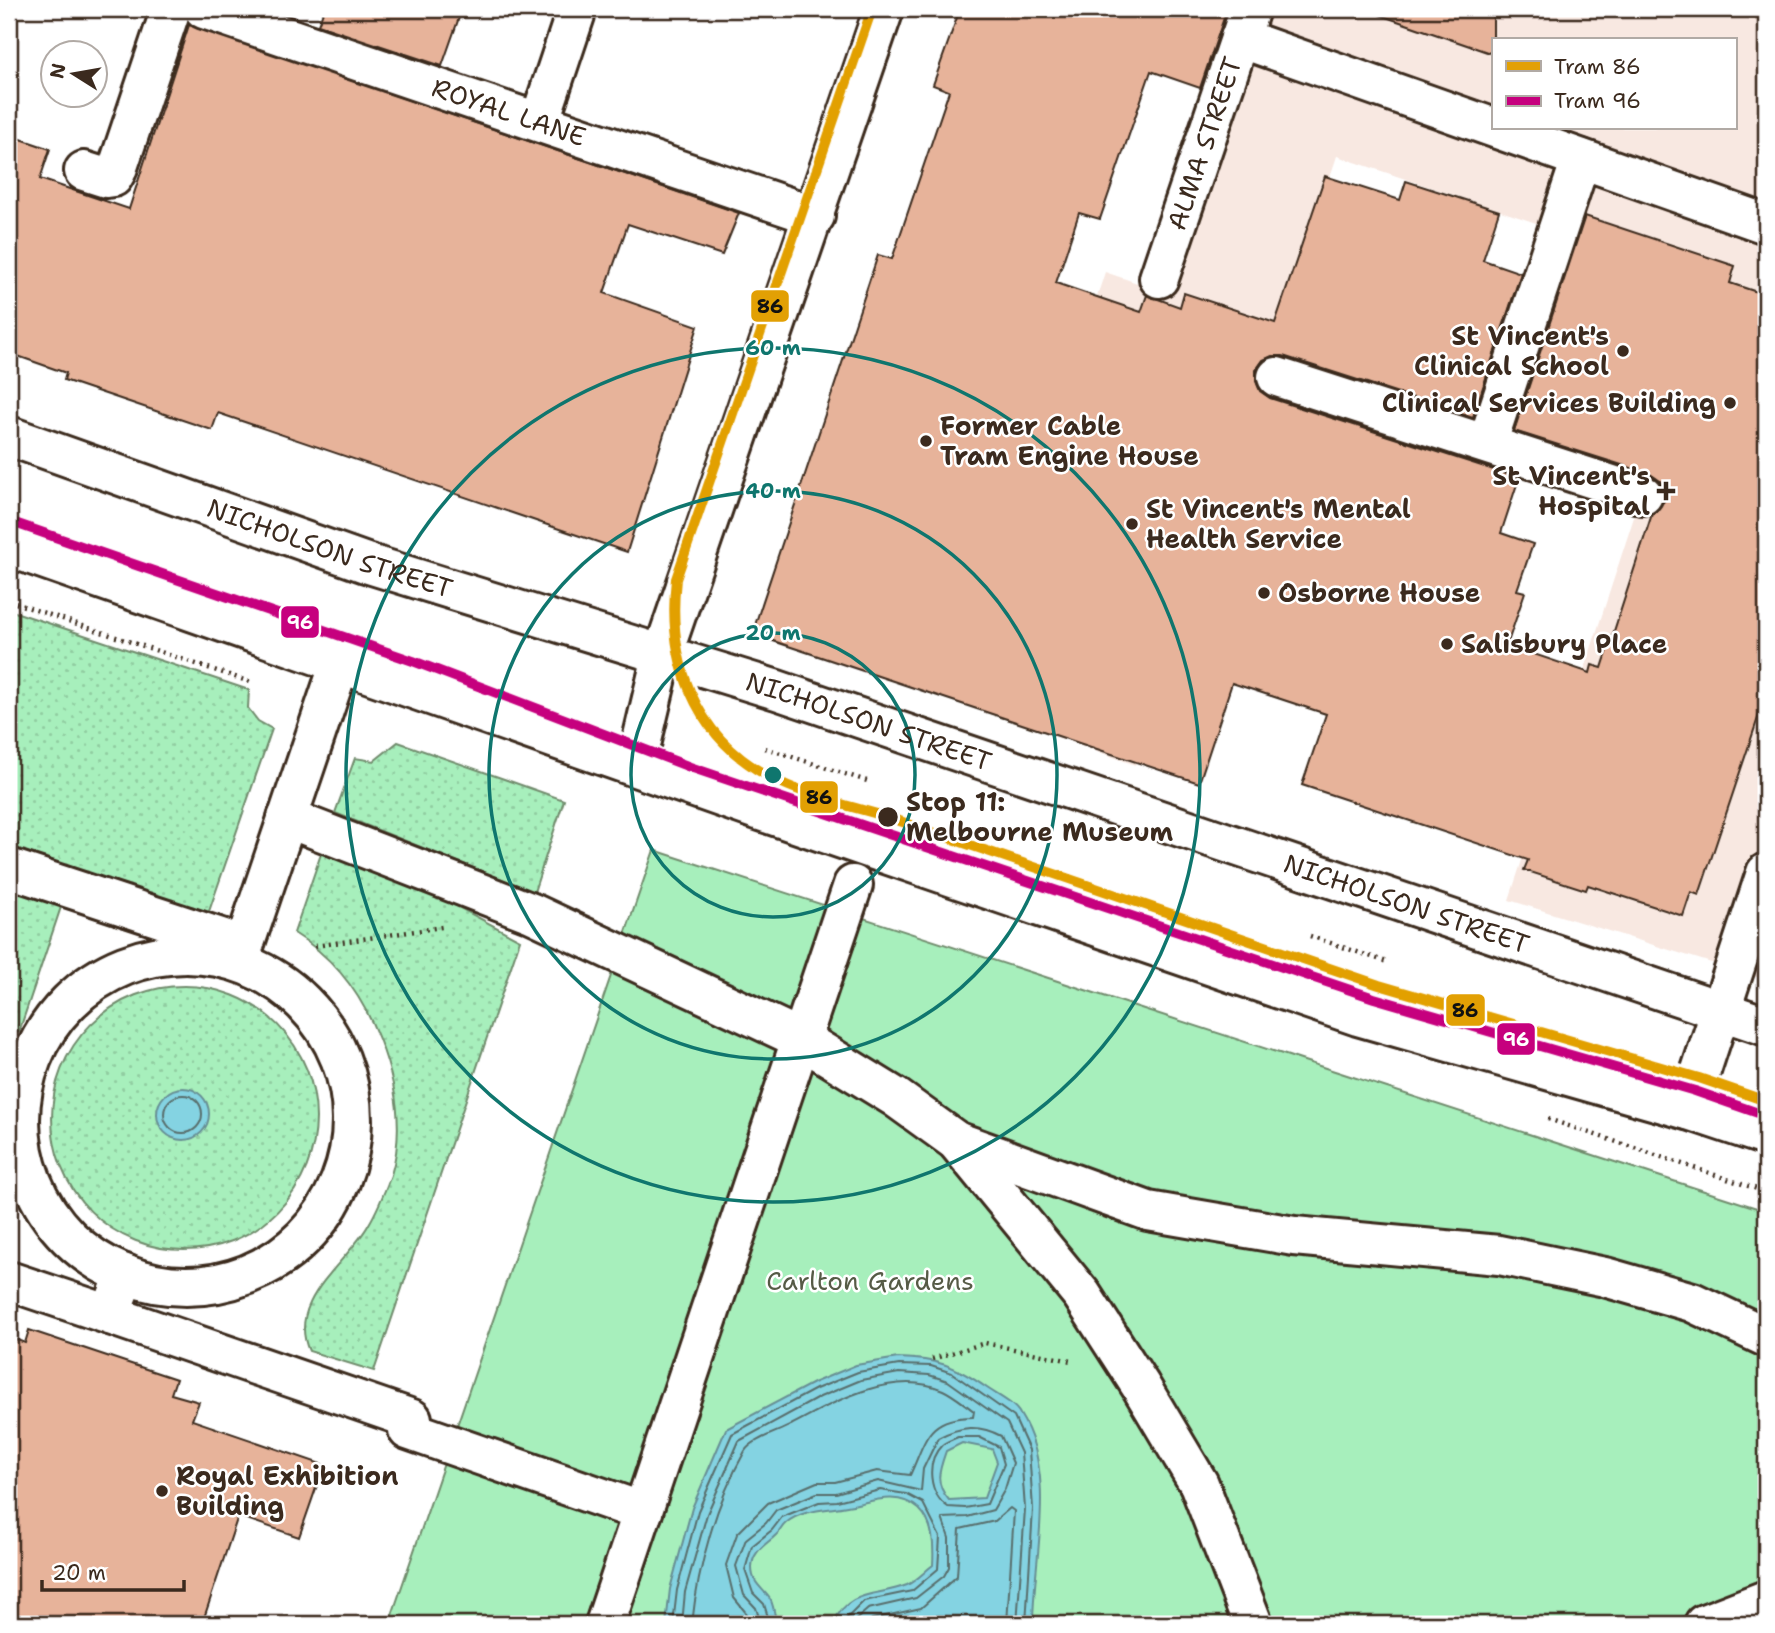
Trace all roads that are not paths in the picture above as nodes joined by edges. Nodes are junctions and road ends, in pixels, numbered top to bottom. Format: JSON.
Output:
{"nodes":[{"id":1,"x":171,"y":9,"type":"edge"},
{"id":2,"x":204,"y":9,"type":"edge"},
{"id":3,"x":577,"y":9,"type":"edge"},
{"id":4,"x":884,"y":9,"type":"edge"},
{"id":5,"x":1245,"y":23,"type":"edge"},
{"id":6,"x":540,"y":120,"type":"junction"},
{"id":7,"x":1492,"y":123,"type":"edge"},
{"id":8,"x":1509,"y":130,"type":"edge"},
{"id":9,"x":1581,"y":159,"type":"junction"},
{"id":10,"x":84,"y":171,"type":"dead end"},
{"id":11,"x":815,"y":216,"type":"junction"},
{"id":12,"x":1766,"y":224,"type":"edge"},
{"id":13,"x":1159,"y":278,"type":"dead end"},
{"id":14,"x":1278,"y":377,"type":"dead end"},
{"id":15,"x":9,"y":436,"type":"edge"},
{"id":16,"x":1487,"y":444,"type":"junction"},
{"id":17,"x":1643,"y":495,"type":"dead end"},
{"id":18,"x":13,"y":550,"type":"edge"},
{"id":19,"x":662,"y":656,"type":"junction"},
{"id":20,"x":340,"y":663,"type":"junction"},
{"id":21,"x":636,"y":766,"type":"junction"},
{"id":22,"x":286,"y":818,"type":"junction"},
{"id":23,"x":9,"y":868,"type":"edge"},
{"id":24,"x":1766,"y":873,"type":"edge"},
{"id":25,"x":853,"y":885,"type":"dead end"},
{"id":26,"x":241,"y":953,"type":"junction"},
{"id":27,"x":1721,"y":1011,"type":"junction"},
{"id":28,"x":1766,"y":1027,"type":"edge"},
{"id":29,"x":801,"y":1039,"type":"junction"},
{"id":30,"x":19,"y":1059,"type":"edge"},
{"id":31,"x":1688,"y":1110,"type":"junction"},
{"id":32,"x":1766,"y":1136,"type":"edge"},
{"id":33,"x":956,"y":1141,"type":"junction"},
{"id":34,"x":125,"y":1274,"type":"junction"},
{"id":35,"x":9,"y":1281,"type":"edge"},
{"id":36,"x":110,"y":1315,"type":"junction"},
{"id":37,"x":1766,"y":1337,"type":"edge"},
{"id":38,"x":643,"y":1511,"type":"junction"},
{"id":39,"x":1766,"y":1600,"type":"edge"},
{"id":40,"x":605,"y":1624,"type":"edge"},
{"id":41,"x":1252,"y":1624,"type":"edge"},
{"id":42,"x":1704,"y":1624,"type":"edge"}],
"edges":[{"from":1,"to":10,"type":"street"},
{"from":2,"to":6,"type":"street","name":"ROYAL LANE"},
{"from":3,"to":6,"type":"street"},
{"from":4,"to":11,"type":"street"},
{"from":5,"to":7,"type":"street"},
{"from":5,"to":13,"type":"street","name":"ALMA STREET"},
{"from":6,"to":11,"type":"street","name":"ROYAL LANE"},
{"from":8,"to":9,"type":"street"},
{"from":9,"to":12,"type":"street"},
{"from":9,"to":16,"type":"street"},
{"from":11,"to":19,"type":"street"},
{"from":14,"to":16,"type":"street"},
{"from":15,"to":19,"type":"street","name":"NICHOLSON STREET"},
{"from":16,"to":17,"type":"street"},
{"from":18,"to":20,"type":"street"},
{"from":19,"to":21,"type":"street"},
{"from":19,"to":27,"type":"street","name":"NICHOLSON STREET"},
{"from":20,"to":21,"type":"street"},
{"from":20,"to":22,"type":"street"},
{"from":21,"to":31,"type":"street"},
{"from":22,"to":26,"type":"street"},
{"from":22,"to":29,"type":"street"},
{"from":23,"to":26,"type":"street"},
{"from":24,"to":27,"type":"street"},
{"from":25,"to":29,"type":"street"},
{"from":26,"to":30,"type":"street"},
{"from":26,"to":34,"type":"street"},
{"from":27,"to":28,"type":"street","name":"NICHOLSON STREET"},
{"from":27,"to":31,"type":"street"},
{"from":29,"to":33,"type":"street"},
{"from":29,"to":38,"type":"street"},
{"from":30,"to":34,"type":"street"},
{"from":31,"to":32,"type":"street"},
{"from":33,"to":37,"type":"street"},
{"from":33,"to":41,"type":"street"},
{"from":34,"to":36,"type":"street"},
{"from":35,"to":36,"type":"street"},
{"from":36,"to":38,"type":"street"},
{"from":38,"to":40,"type":"street"},
{"from":39,"to":42,"type":"street"}]}
